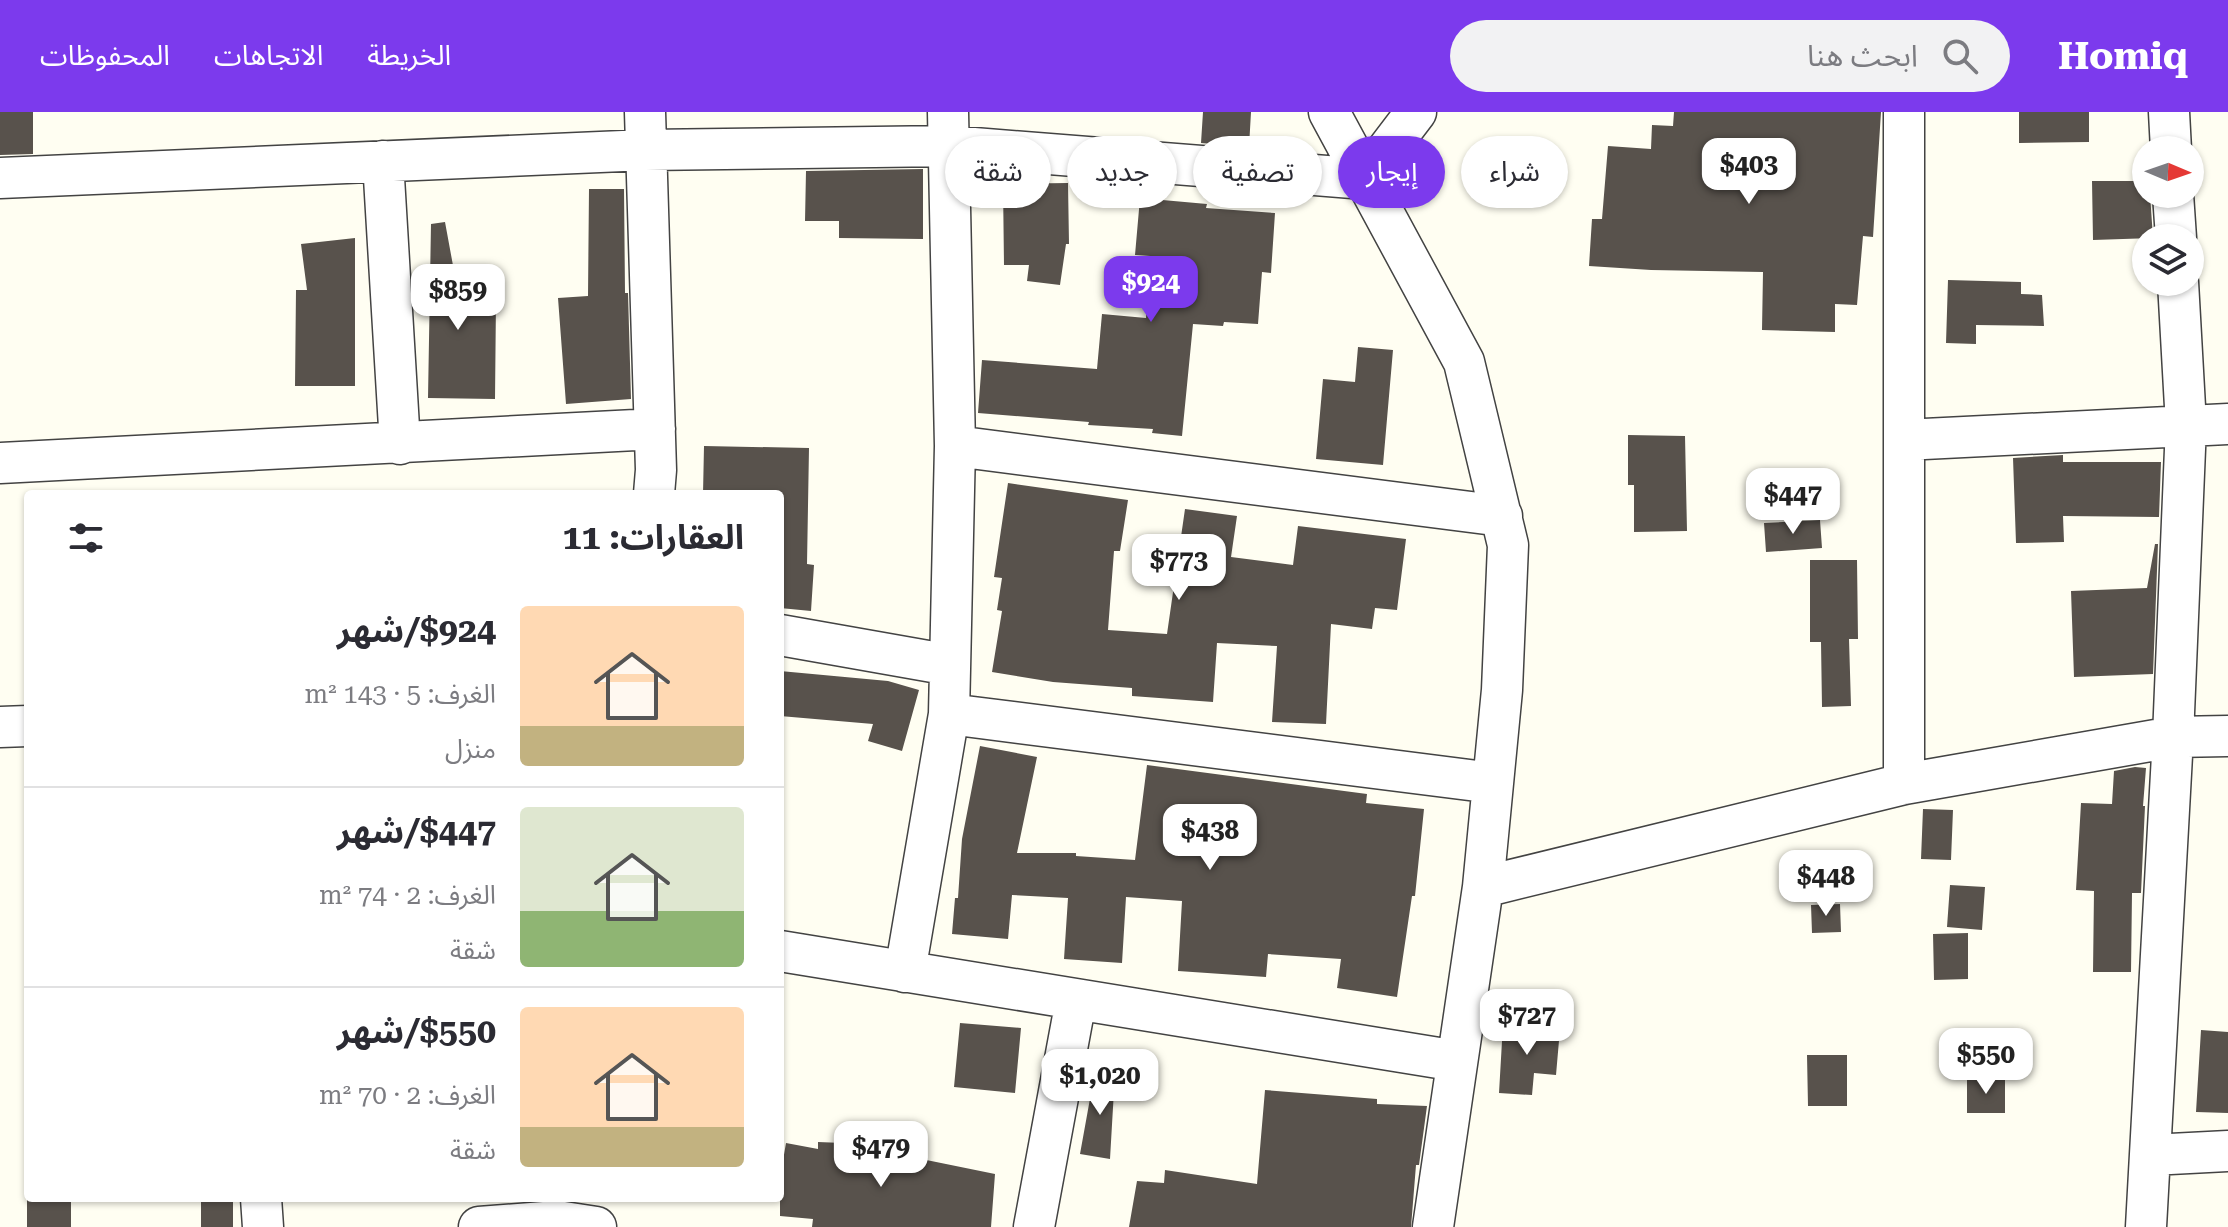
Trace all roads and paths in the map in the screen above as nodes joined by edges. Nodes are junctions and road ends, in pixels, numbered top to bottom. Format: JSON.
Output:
{"nodes":[{"id":1,"x":1329,"y":112,"type":"edge"},
{"id":2,"x":1416,"y":112,"type":"edge"},
{"id":3,"x":1904,"y":112,"type":"edge"},
{"id":4,"x":2169,"y":112,"type":"edge"},
{"id":5,"x":948,"y":129,"type":"edge"},
{"id":6,"x":645,"y":131,"type":"edge"},
{"id":7,"x":1342,"y":136,"type":"edge"},
{"id":8,"x":1398,"y":136,"type":"edge"},
{"id":9,"x":2170,"y":136,"type":"edge"},
{"id":10,"x":383,"y":161,"type":"junction"},
{"id":11,"x":1338,"y":176,"type":"edge"},
{"id":12,"x":0,"y":178,"type":"edge"},
{"id":13,"x":1381,"y":208,"type":"edge"},
{"id":14,"x":2179,"y":296,"type":"edge"},
{"id":15,"x":2228,"y":424,"type":"edge"},
{"id":16,"x":2186,"y":425,"type":"junction"},
{"id":17,"x":655,"y":429,"type":"junction"},
{"id":18,"x":1904,"y":440,"type":"junction"},
{"id":19,"x":400,"y":444,"type":"junction"},
{"id":20,"x":955,"y":446,"type":"junction"},
{"id":21,"x":0,"y":463,"type":"edge"},
{"id":22,"x":654,"y":490,"type":"edge"},
{"id":23,"x":1502,"y":516,"type":"junction"},
{"id":24,"x":784,"y":636,"type":"edge"},
{"id":25,"x":950,"y":665,"type":"junction"},
{"id":26,"x":949,"y":714,"type":"junction"},
{"id":27,"x":24,"y":726,"type":"edge"},
{"id":28,"x":0,"y":727,"type":"edge"},
{"id":29,"x":2228,"y":736,"type":"edge"},
{"id":30,"x":2173,"y":737,"type":"junction"},
{"id":31,"x":1493,"y":783,"type":"junction"},
{"id":32,"x":1904,"y":784,"type":"junction"},
{"id":33,"x":1483,"y":887,"type":"junction"},
{"id":34,"x":784,"y":952,"type":"edge"},
{"id":35,"x":905,"y":972,"type":"junction"},
{"id":36,"x":1076,"y":1000,"type":"junction"},
{"id":37,"x":1457,"y":1061,"type":"junction"},
{"id":38,"x":2228,"y":1151,"type":"edge"},
{"id":39,"x":2151,"y":1155,"type":"junction"},
{"id":40,"x":261,"y":1202,"type":"edge"},
{"id":41,"x":558,"y":1215,"type":"edge"},
{"id":42,"x":263,"y":1227,"type":"edge"},
{"id":43,"x":479,"y":1227,"type":"edge"},
{"id":44,"x":596,"y":1227,"type":"edge"},
{"id":45,"x":1034,"y":1227,"type":"edge"},
{"id":46,"x":1433,"y":1227,"type":"edge"},
{"id":47,"x":2146,"y":1227,"type":"edge"}],
"edges":[{"from":1,"to":7,"type":"street"},
{"from":2,"to":8,"type":"street"},
{"from":3,"to":18,"type":"street"},
{"from":4,"to":9,"type":"street"},
{"from":5,"to":6,"type":"street"},
{"from":5,"to":11,"type":"street"},
{"from":5,"to":20,"type":"street"},
{"from":6,"to":10,"type":"street"},
{"from":6,"to":17,"type":"street"},
{"from":10,"to":12,"type":"street"},
{"from":10,"to":19,"type":"street"},
{"from":13,"to":23,"type":"street"},
{"from":14,"to":16,"type":"street"},
{"from":15,"to":16,"type":"street"},
{"from":16,"to":18,"type":"street"},
{"from":16,"to":30,"type":"street"},
{"from":17,"to":19,"type":"street"},
{"from":17,"to":22,"type":"street"},
{"from":18,"to":32,"type":"street"},
{"from":19,"to":21,"type":"street"},
{"from":20,"to":23,"type":"street"},
{"from":20,"to":25,"type":"street"},
{"from":23,"to":31,"type":"street"},
{"from":24,"to":25,"type":"street"},
{"from":25,"to":26,"type":"street"},
{"from":26,"to":31,"type":"street"},
{"from":26,"to":35,"type":"street"},
{"from":27,"to":28,"type":"street"},
{"from":29,"to":30,"type":"street"},
{"from":30,"to":32,"type":"street"},
{"from":30,"to":39,"type":"street"},
{"from":31,"to":33,"type":"street"},
{"from":32,"to":33,"type":"street"},
{"from":33,"to":37,"type":"street"},
{"from":34,"to":35,"type":"street"},
{"from":35,"to":36,"type":"street"},
{"from":36,"to":37,"type":"street"},
{"from":36,"to":45,"type":"street"},
{"from":37,"to":46,"type":"street"},
{"from":38,"to":39,"type":"street"},
{"from":39,"to":47,"type":"street"},
{"from":40,"to":42,"type":"street"},
{"from":41,"to":43,"type":"street"},
{"from":41,"to":44,"type":"street"}]}
